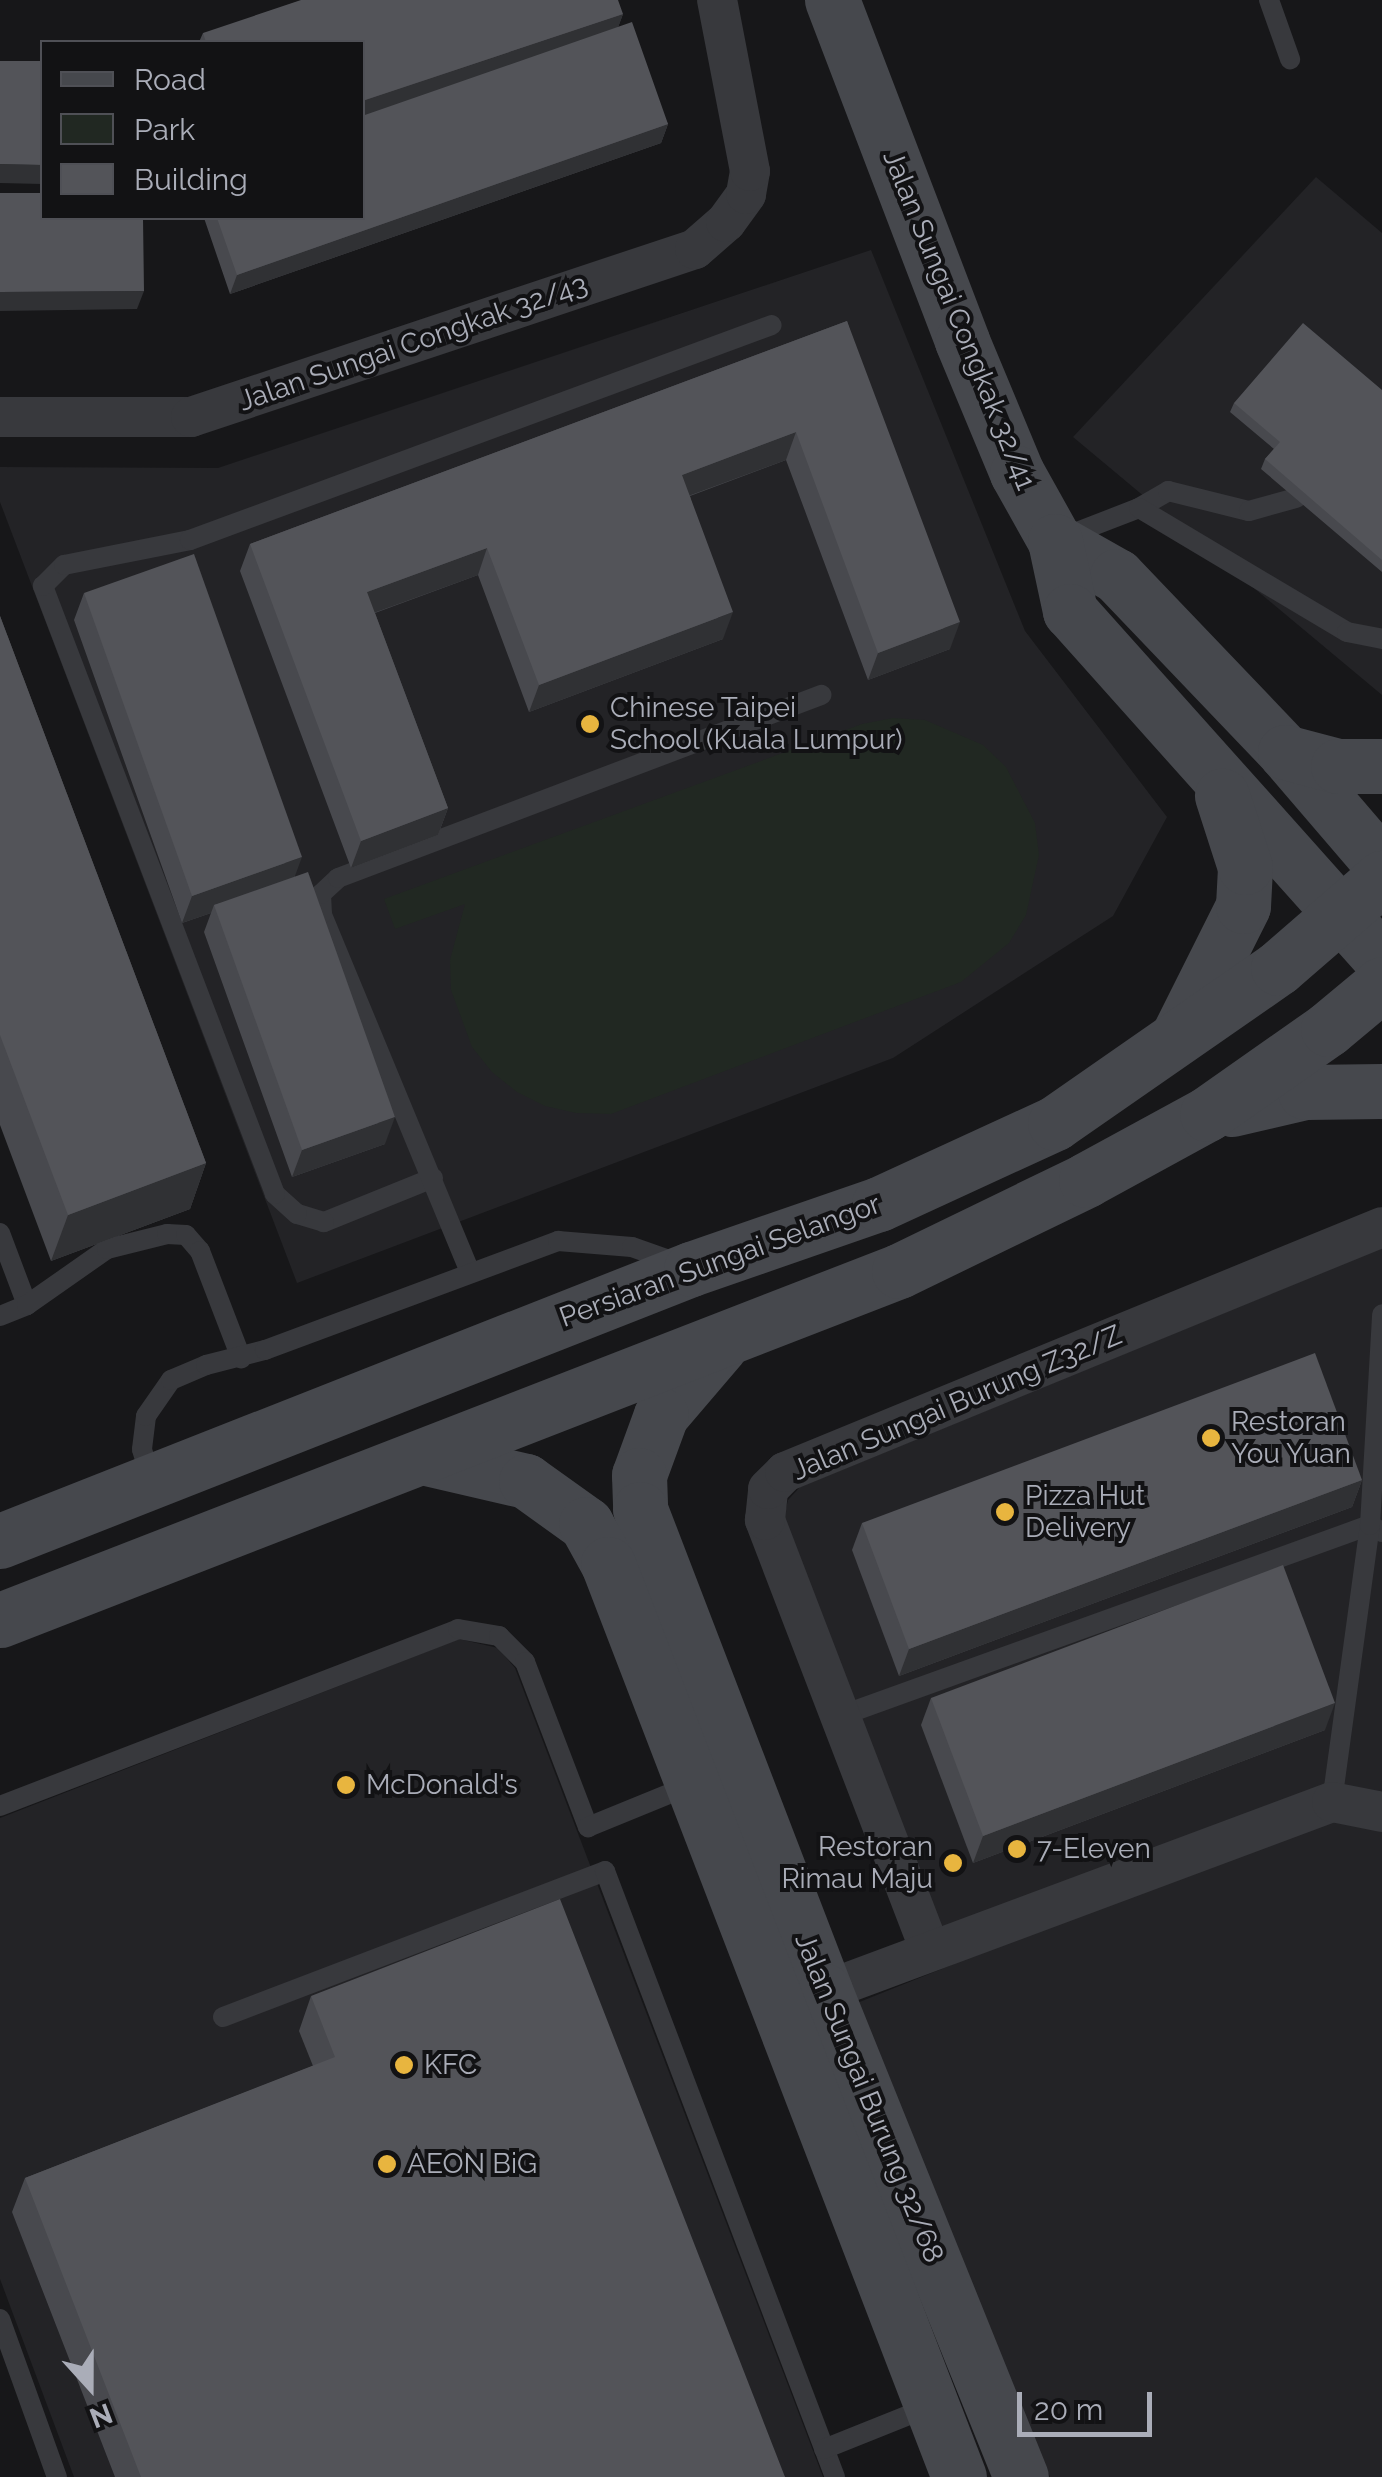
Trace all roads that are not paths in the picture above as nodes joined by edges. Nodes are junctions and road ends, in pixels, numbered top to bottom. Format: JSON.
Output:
{"nodes":[{"id":1,"x":718,"y":0,"type":"edge"},
{"id":2,"x":832,"y":0,"type":"edge"},
{"id":3,"x":1269,"y":0,"type":"edge"},
{"id":4,"x":1290,"y":59,"type":"dead end"},
{"id":5,"x":772,"y":324,"type":"dead end"},
{"id":6,"x":0,"y":416,"type":"edge"},
{"id":7,"x":1296,"y":498,"type":"edge"},
{"id":8,"x":1139,"y":508,"type":"junction"},
{"id":9,"x":1055,"y":540,"type":"junction"},
{"id":10,"x":1382,"y":639,"type":"edge"},
{"id":11,"x":822,"y":695,"type":"dead end"},
{"id":12,"x":1285,"y":752,"type":"junction"},
{"id":13,"x":1382,"y":766,"type":"edge"},
{"id":14,"x":1216,"y":778,"type":"junction"},
{"id":15,"x":1382,"y":865,"type":"edge"},
{"id":16,"x":1382,"y":878,"type":"edge"},
{"id":17,"x":1340,"y":914,"type":"junction"},
{"id":18,"x":1382,"y":960,"type":"edge"},
{"id":19,"x":1382,"y":984,"type":"edge"},
{"id":20,"x":1174,"y":1043,"type":"junction"},
{"id":21,"x":1382,"y":1091,"type":"edge"},
{"id":22,"x":1207,"y":1114,"type":"junction"},
{"id":23,"x":433,"y":1178,"type":"junction"},
{"id":24,"x":1382,"y":1227,"type":"edge"},
{"id":25,"x":0,"y":1233,"type":"edge"},
{"id":26,"x":691,"y":1269,"type":"junction"},
{"id":27,"x":470,"y":1272,"type":"junction"},
{"id":28,"x":27,"y":1305,"type":"junction"},
{"id":29,"x":1382,"y":1314,"type":"edge"},
{"id":30,"x":0,"y":1316,"type":"edge"},
{"id":31,"x":725,"y":1340,"type":"junction"},
{"id":32,"x":241,"y":1358,"type":"junction"},
{"id":33,"x":422,"y":1457,"type":"junction"},
{"id":34,"x":152,"y":1481,"type":"junction"},
{"id":35,"x":1376,"y":1528,"type":"edge"},
{"id":36,"x":0,"y":1541,"type":"edge"},
{"id":37,"x":0,"y":1620,"type":"edge"},
{"id":38,"x":843,"y":1716,"type":"junction"},
{"id":39,"x":694,"y":1784,"type":"junction"},
{"id":40,"x":1332,"y":1802,"type":"junction"},
{"id":41,"x":0,"y":1806,"type":"edge"},
{"id":42,"x":1382,"y":1812,"type":"edge"},
{"id":43,"x":930,"y":1950,"type":"junction"},
{"id":44,"x":825,"y":1990,"type":"junction"},
{"id":45,"x":223,"y":2017,"type":"dead end"},
{"id":46,"x":944,"y":2286,"type":"junction"},
{"id":47,"x":0,"y":2319,"type":"edge"},
{"id":48,"x":931,"y":2407,"type":"junction"},
{"id":49,"x":824,"y":2449,"type":"junction"},
{"id":50,"x":56,"y":2477,"type":"edge"},
{"id":51,"x":835,"y":2477,"type":"edge"},
{"id":52,"x":958,"y":2477,"type":"edge"},
{"id":53,"x":1021,"y":2477,"type":"edge"}],
"edges":[{"from":1,"to":6,"type":"street","name":"Jalan Sungai Congkak 32/43"},
{"from":2,"to":9,"type":"street","name":"Jalan Sungai Congkak 32/41"},
{"from":3,"to":4,"type":"lane"},
{"from":5,"to":23,"type":"lane"},
{"from":7,"to":8,"type":"lane"},
{"from":8,"to":9,"type":"lane"},
{"from":8,"to":10,"type":"lane"},
{"from":9,"to":12,"type":"street"},
{"from":9,"to":14,"type":"street"},
{"from":11,"to":23,"type":"lane"},
{"from":12,"to":13,"type":"street"},
{"from":12,"to":15,"type":"street"},
{"from":14,"to":17,"type":"street"},
{"from":14,"to":20,"type":"street"},
{"from":16,"to":17,"type":"street","name":"Persiaran Sungai Selangor"},
{"from":17,"to":18,"type":"street"},
{"from":17,"to":20,"type":"street","name":"Persiaran Sungai Selangor"},
{"from":19,"to":22,"type":"street"},
{"from":20,"to":26,"type":"street","name":"Persiaran Sungai Selangor"},
{"from":21,"to":22,"type":"street"},
{"from":22,"to":31,"type":"street"},
{"from":23,"to":27,"type":"lane"},
{"from":24,"to":38,"type":"street","name":"Jalan Sungai Burung Z32/Z"},
{"from":25,"to":28,"type":"lane"},
{"from":26,"to":27,"type":"lane"},
{"from":26,"to":34,"type":"street","name":"Persiaran Sungai Selangor"},
{"from":27,"to":32,"type":"lane"},
{"from":28,"to":30,"type":"lane"},
{"from":28,"to":32,"type":"lane"},
{"from":29,"to":35,"type":"lane"},
{"from":31,"to":33,"type":"street"},
{"from":31,"to":44,"type":"street","name":"Jalan Sungai Burung 32/68"},
{"from":32,"to":34,"type":"lane"},
{"from":33,"to":37,"type":"street"},
{"from":33,"to":39,"type":"street","name":"Jalan Sungai Burung 32/68"},
{"from":34,"to":36,"type":"street","name":"Persiaran Sungai Selangor"},
{"from":35,"to":38,"type":"lane"},
{"from":35,"to":40,"type":"lane"},
{"from":38,"to":43,"type":"street","name":"Jalan Sungai Burung Z32/Z"},
{"from":39,"to":41,"type":"lane"},
{"from":39,"to":48,"type":"street","name":"Jalan Sungai Burung 32/68"},
{"from":40,"to":42,"type":"street"},
{"from":40,"to":43,"type":"street"},
{"from":43,"to":44,"type":"street"},
{"from":44,"to":46,"type":"street","name":"Jalan Sungai Burung 32/68"},
{"from":45,"to":49,"type":"lane"},
{"from":46,"to":48,"type":"street"},
{"from":46,"to":53,"type":"street","name":"Jalan Sungai Burung 32/68"},
{"from":47,"to":50,"type":"lane"},
{"from":48,"to":49,"type":"lane"},
{"from":48,"to":52,"type":"street","name":"Jalan Sungai Burung 32/68"},
{"from":49,"to":51,"type":"lane"}]}
